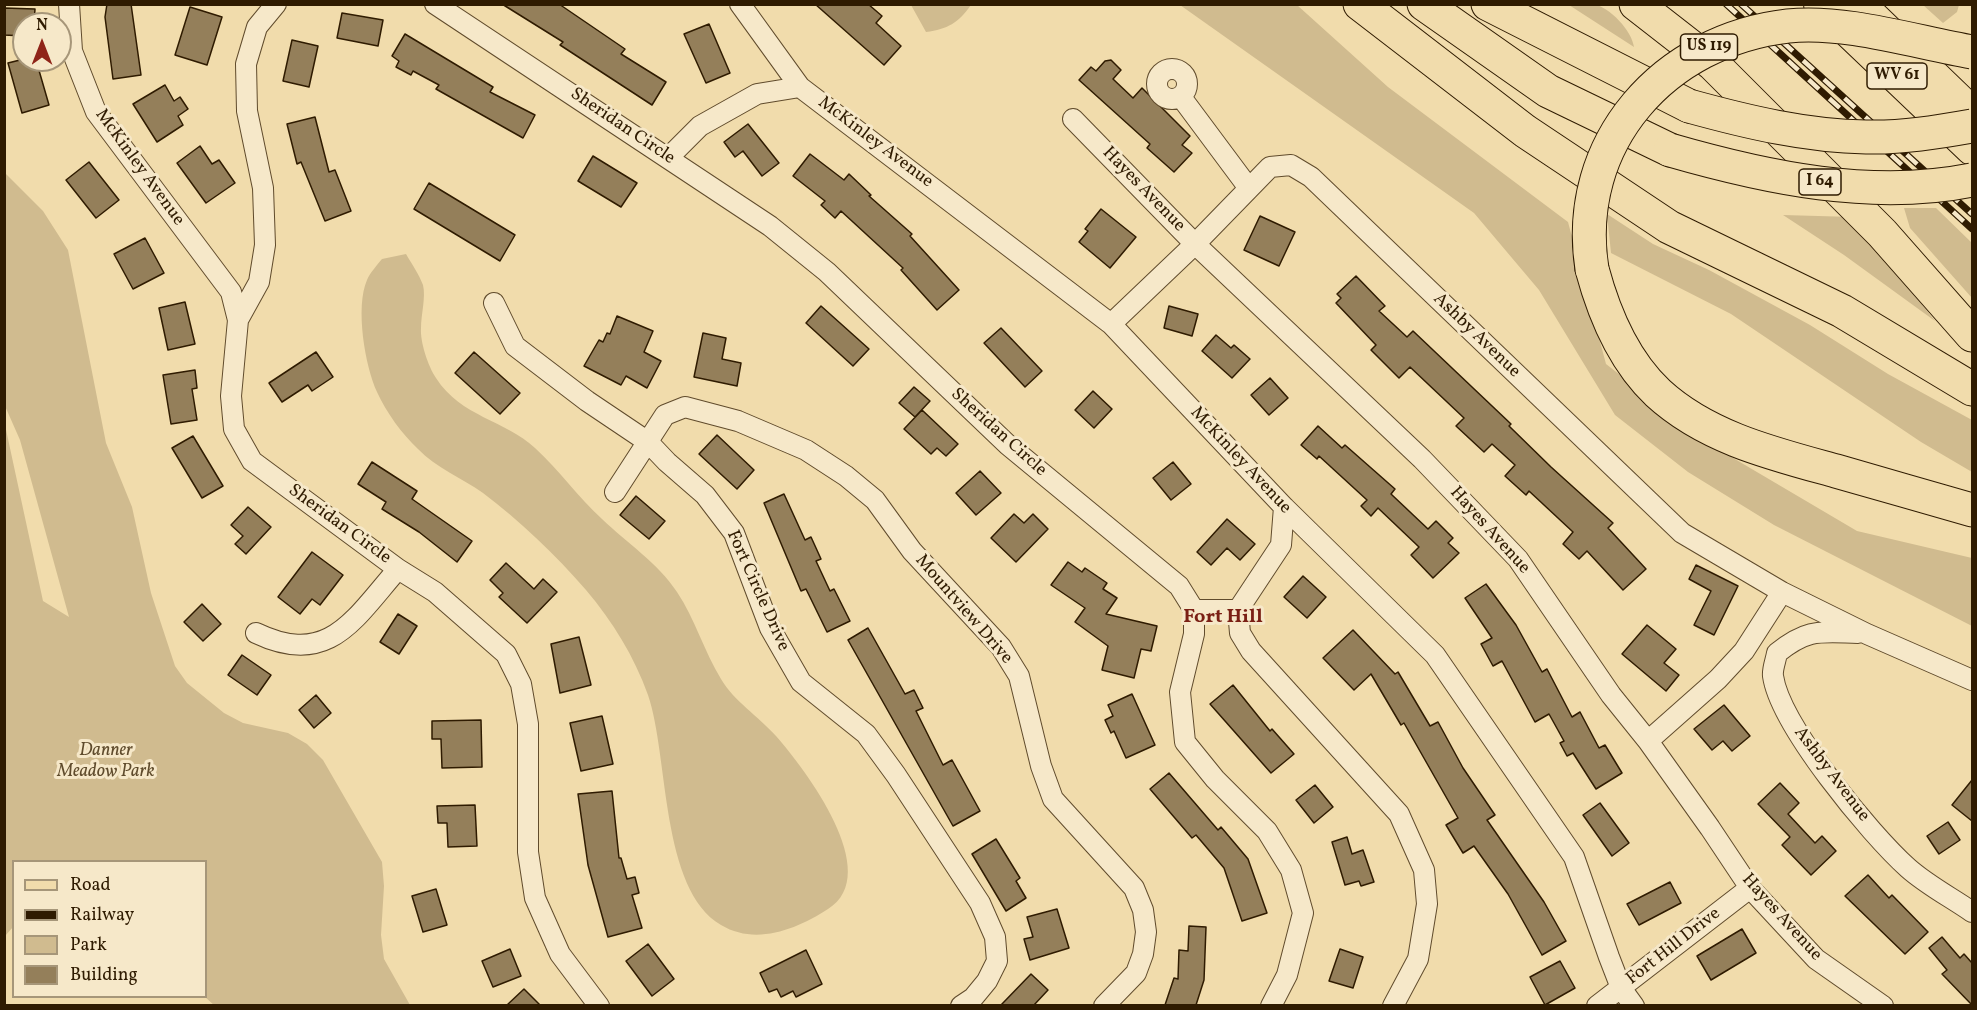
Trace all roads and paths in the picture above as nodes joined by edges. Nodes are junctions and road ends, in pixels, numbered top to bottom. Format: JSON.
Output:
{"nodes":[{"id":1,"x":69,"y":4,"type":"edge"},
{"id":2,"x":276,"y":4,"type":"edge"},
{"id":3,"x":435,"y":4,"type":"edge"},
{"id":4,"x":740,"y":4,"type":"edge"},
{"id":5,"x":1360,"y":4,"type":"edge"},
{"id":6,"x":1424,"y":4,"type":"edge"},
{"id":7,"x":1488,"y":4,"type":"edge"},
{"id":8,"x":1636,"y":4,"type":"edge"},
{"id":9,"x":1820,"y":4,"type":"edge"},
{"id":10,"x":1859,"y":4,"type":"edge"},
{"id":11,"x":1972,"y":52,"type":"edge"},
{"id":12,"x":800,"y":87,"type":"junction"},
{"id":13,"x":1180,"y":97,"type":"dead end"},
{"id":14,"x":1972,"y":112,"type":"edge"},
{"id":15,"x":1073,"y":119,"type":"dead end"},
{"id":16,"x":1972,"y":126,"type":"edge"},
{"id":17,"x":1972,"y":149,"type":"edge"},
{"id":18,"x":668,"y":158,"type":"junction"},
{"id":19,"x":1972,"y":180,"type":"edge"},
{"id":20,"x":1248,"y":187,"type":"junction"},
{"id":21,"x":1195,"y":244,"type":"junction"},
{"id":22,"x":494,"y":303,"type":"dead end"},
{"id":23,"x":237,"y":320,"type":"junction"},
{"id":24,"x":1111,"y":324,"type":"junction"},
{"id":25,"x":1972,"y":334,"type":"edge"},
{"id":26,"x":1972,"y":389,"type":"edge"},
{"id":27,"x":648,"y":442,"type":"junction"},
{"id":28,"x":615,"y":492,"type":"dead end"},
{"id":29,"x":1284,"y":507,"type":"junction"},
{"id":30,"x":1972,"y":510,"type":"edge"},
{"id":31,"x":398,"y":569,"type":"junction"},
{"id":32,"x":1782,"y":592,"type":"junction"},
{"id":33,"x":1194,"y":610,"type":"junction"},
{"id":34,"x":1238,"y":610,"type":"junction"},
{"id":35,"x":256,"y":633,"type":"dead end"},
{"id":36,"x":1867,"y":634,"type":"junction"},
{"id":37,"x":1744,"y":651,"type":"junction"},
{"id":38,"x":1777,"y":653,"type":"junction"},
{"id":39,"x":1971,"y":679,"type":"edge"},
{"id":40,"x":1648,"y":741,"type":"junction"},
{"id":41,"x":1750,"y":888,"type":"junction"},
{"id":42,"x":1972,"y":912,"type":"edge"},
{"id":43,"x":1621,"y":988,"type":"junction"},
{"id":44,"x":599,"y":1005,"type":"edge"},
{"id":45,"x":961,"y":1005,"type":"edge"},
{"id":46,"x":1104,"y":1005,"type":"edge"},
{"id":47,"x":1271,"y":1005,"type":"edge"},
{"id":48,"x":1393,"y":1005,"type":"edge"},
{"id":49,"x":1597,"y":1005,"type":"edge"},
{"id":50,"x":1634,"y":1005,"type":"edge"},
{"id":51,"x":1883,"y":1005,"type":"edge"}],
"edges":[{"from":1,"to":23,"type":"street","name":"McKinley Avenue"},
{"from":2,"to":23,"type":"street","name":"Sheridan Circle"},
{"from":3,"to":18,"type":"street","name":"Sheridan Circle"},
{"from":4,"to":12,"type":"street","name":"McKinley Avenue"},
{"from":5,"to":26,"type":"highway"},
{"from":6,"to":19,"type":"highway","number":"I 64","bridge":true},
{"from":7,"to":16,"type":"highway","bridge":true},
{"from":8,"to":25,"type":"highway"},
{"from":9,"to":17,"type":"main road","number":"WV 61"},
{"from":10,"to":14,"type":"main road","number":"WV 61"},
{"from":11,"to":30,"type":"highway","number":"US 119","bridge":true},
{"from":12,"to":18,"type":"street"},
{"from":12,"to":24,"type":"street","name":"McKinley Avenue"},
{"from":13,"to":20,"type":"street"},
{"from":15,"to":21,"type":"street","name":"Hayes Avenue"},
{"from":18,"to":33,"type":"street","name":"Sheridan Circle"},
{"from":20,"to":21,"type":"street","name":"Ashby Avenue"},
{"from":20,"to":32,"type":"street","name":"Ashby Avenue"},
{"from":21,"to":24,"type":"street","name":"Ashby Avenue"},
{"from":21,"to":40,"type":"street","name":"Hayes Avenue"},
{"from":22,"to":27,"type":"street","name":"Fort Circle Drive"},
{"from":23,"to":31,"type":"street","name":"Sheridan Circle"},
{"from":24,"to":29,"type":"street","name":"McKinley Avenue"},
{"from":27,"to":28,"type":"street","name":"Mountview Drive"},
{"from":27,"to":45,"type":"street","name":"Fort Circle Drive"},
{"from":27,"to":46,"type":"street","name":"Mountview Drive"},
{"from":29,"to":34,"type":"street"},
{"from":29,"to":43,"type":"street","name":"McKinley Avenue"},
{"from":31,"to":35,"type":"street"},
{"from":31,"to":44,"type":"street","name":"Sheridan Circle"},
{"from":32,"to":36,"type":"street","name":"Ashby Avenue"},
{"from":32,"to":37,"type":"street"},
{"from":33,"to":34,"type":"street"},
{"from":33,"to":47,"type":"street"},
{"from":34,"to":48,"type":"street"},
{"from":36,"to":38,"type":"street","name":"Ashby Avenue"},
{"from":36,"to":39,"type":"street","name":"Ashby Avenue"},
{"from":37,"to":38,"type":"street"},
{"from":37,"to":40,"type":"street"},
{"from":38,"to":42,"type":"street","name":"Ashby Avenue"},
{"from":40,"to":41,"type":"street","name":"Hayes Avenue"},
{"from":41,"to":43,"type":"street","name":"Fort Hill Drive"},
{"from":41,"to":51,"type":"street","name":"Hayes Avenue"},
{"from":43,"to":49,"type":"street","name":"Fort Hill Drive"},
{"from":43,"to":50,"type":"street","name":"McKinley Avenue"}]}
